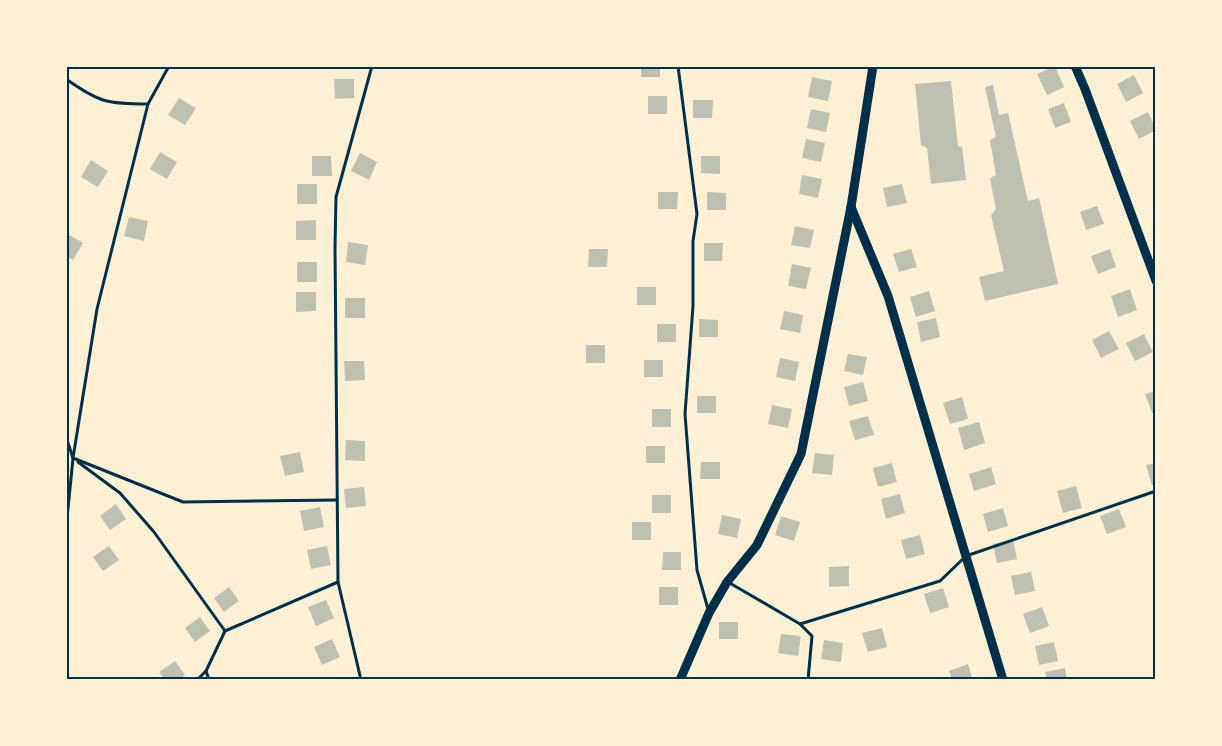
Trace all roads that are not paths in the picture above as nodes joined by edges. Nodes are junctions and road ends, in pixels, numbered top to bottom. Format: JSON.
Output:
{"nodes":[{"id":1,"x":169,"y":66,"type":"edge"},
{"id":2,"x":372,"y":66,"type":"edge"},
{"id":3,"x":678,"y":66,"type":"edge"},
{"id":4,"x":872,"y":66,"type":"edge"},
{"id":5,"x":1075,"y":66,"type":"edge"},
{"id":6,"x":66,"y":79,"type":"edge"},
{"id":7,"x":148,"y":104,"type":"junction"},
{"id":8,"x":850,"y":207,"type":"junction"},
{"id":9,"x":1156,"y":281,"type":"edge"},
{"id":10,"x":66,"y":437,"type":"edge"},
{"id":11,"x":73,"y":458,"type":"junction"},
{"id":12,"x":1156,"y":491,"type":"edge"},
{"id":13,"x":337,"y":500,"type":"junction"},
{"id":14,"x":67,"y":507,"type":"edge"},
{"id":15,"x":66,"y":529,"type":"edge"},
{"id":16,"x":966,"y":556,"type":"junction"},
{"id":17,"x":338,"y":582,"type":"junction"},
{"id":18,"x":727,"y":582,"type":"junction"},
{"id":19,"x":709,"y":613,"type":"junction"},
{"id":20,"x":800,"y":624,"type":"junction"},
{"id":21,"x":225,"y":631,"type":"junction"},
{"id":22,"x":206,"y":671,"type":"junction"},
{"id":23,"x":198,"y":680,"type":"edge"},
{"id":24,"x":210,"y":680,"type":"edge"},
{"id":25,"x":361,"y":680,"type":"edge"},
{"id":26,"x":680,"y":680,"type":"edge"},
{"id":27,"x":808,"y":680,"type":"edge"},
{"id":28,"x":1003,"y":680,"type":"edge"}],
"edges":[{"from":1,"to":7,"type":"lane"},
{"from":2,"to":13,"type":"lane"},
{"from":3,"to":19,"type":"lane"},
{"from":4,"to":8,"type":"street"},
{"from":5,"to":9,"type":"street"},
{"from":6,"to":7,"type":"lane"},
{"from":7,"to":11,"type":"lane"},
{"from":8,"to":16,"type":"street"},
{"from":8,"to":18,"type":"street"},
{"from":10,"to":11,"type":"lane"},
{"from":11,"to":13,"type":"lane"},
{"from":11,"to":14,"type":"lane"},
{"from":11,"to":21,"type":"lane"},
{"from":12,"to":16,"type":"lane"},
{"from":13,"to":17,"type":"lane"},
{"from":14,"to":15,"type":"lane"},
{"from":16,"to":20,"type":"lane"},
{"from":16,"to":28,"type":"street"},
{"from":17,"to":21,"type":"lane"},
{"from":17,"to":25,"type":"lane"},
{"from":18,"to":19,"type":"street"},
{"from":18,"to":20,"type":"lane"},
{"from":19,"to":26,"type":"street"},
{"from":20,"to":27,"type":"lane"},
{"from":21,"to":22,"type":"lane"},
{"from":22,"to":23,"type":"lane"},
{"from":22,"to":24,"type":"lane"}]}
